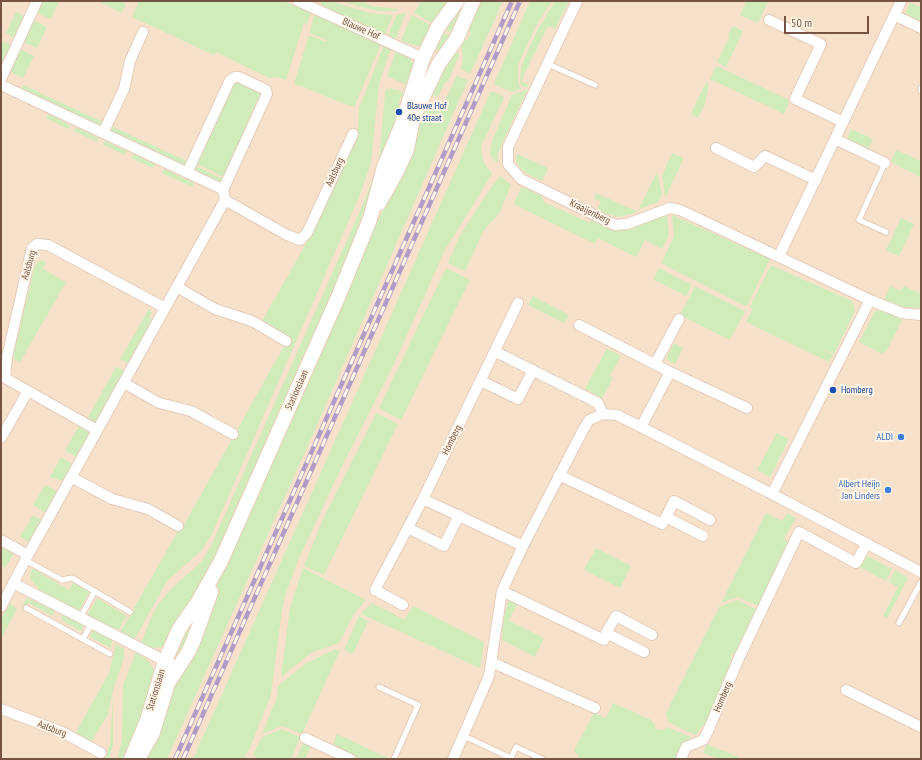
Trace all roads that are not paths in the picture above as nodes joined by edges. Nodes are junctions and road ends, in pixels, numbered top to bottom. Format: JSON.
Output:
{"nodes":[{"id":1,"x":37,"y":1,"type":"edge"},
{"id":2,"x":298,"y":1,"type":"edge"},
{"id":3,"x":457,"y":1,"type":"edge"},
{"id":4,"x":472,"y":1,"type":"edge"},
{"id":5,"x":577,"y":1,"type":"edge"},
{"id":6,"x":901,"y":1,"type":"edge"},
{"id":7,"x":894,"y":15,"type":"junction"},
{"id":8,"x":769,"y":20,"type":"dead end"},
{"id":9,"x":921,"y":28,"type":"edge"},
{"id":10,"x":143,"y":32,"type":"dead end"},
{"id":11,"x":423,"y":58,"type":"junction"},
{"id":12,"x":548,"y":64,"type":"junction"},
{"id":13,"x":438,"y":65,"type":"junction"},
{"id":14,"x":1,"y":79,"type":"edge"},
{"id":15,"x":595,"y":85,"type":"dead end"},
{"id":16,"x":1,"y":86,"type":"edge"},
{"id":17,"x":921,"y":88,"type":"edge"},
{"id":18,"x":921,"y":91,"type":"edge"},
{"id":19,"x":843,"y":122,"type":"junction"},
{"id":20,"x":103,"y":133,"type":"junction"},
{"id":21,"x":353,"y":134,"type":"dead end"},
{"id":22,"x":835,"y":139,"type":"junction"},
{"id":23,"x":716,"y":148,"type":"dead end"},
{"id":24,"x":885,"y":163,"type":"joint"},
{"id":25,"x":187,"y":173,"type":"junction"},
{"id":26,"x":816,"y":180,"type":"junction"},
{"id":27,"x":224,"y":195,"type":"junction"},
{"id":28,"x":370,"y":218,"type":"junction"},
{"id":29,"x":886,"y":232,"type":"dead end"},
{"id":30,"x":780,"y":256,"type":"junction"},
{"id":31,"x":177,"y":287,"type":"junction"},
{"id":32,"x":870,"y":300,"type":"junction"},
{"id":33,"x":518,"y":303,"type":"dead end"},
{"id":34,"x":165,"y":308,"type":"junction"},
{"id":35,"x":921,"y":315,"type":"edge"},
{"id":36,"x":678,"y":319,"type":"dead end"},
{"id":37,"x":578,"y":325,"type":"dead end"},
{"id":38,"x":286,"y":341,"type":"dead end"},
{"id":39,"x":496,"y":352,"type":"junction"},
{"id":40,"x":655,"y":364,"type":"junction"},
{"id":41,"x":533,"y":370,"type":"junction"},
{"id":42,"x":670,"y":372,"type":"junction"},
{"id":43,"x":481,"y":381,"type":"junction"},
{"id":44,"x":124,"y":383,"type":"junction"},
{"id":45,"x":28,"y":391,"type":"junction"},
{"id":46,"x":746,"y":408,"type":"dead end"},
{"id":47,"x":603,"y":414,"type":"junction"},
{"id":48,"x":640,"y":427,"type":"junction"},
{"id":49,"x":97,"y":430,"type":"junction"},
{"id":50,"x":234,"y":434,"type":"dead end"},
{"id":51,"x":1,"y":438,"type":"edge"},
{"id":52,"x":560,"y":475,"type":"junction"},
{"id":53,"x":72,"y":477,"type":"junction"},
{"id":54,"x":772,"y":494,"type":"junction"},
{"id":55,"x":424,"y":499,"type":"junction"},
{"id":56,"x":459,"y":515,"type":"junction"},
{"id":57,"x":666,"y":517,"type":"junction"},
{"id":58,"x":710,"y":520,"type":"dead end"},
{"id":59,"x":178,"y":526,"type":"dead end"},
{"id":60,"x":408,"y":528,"type":"junction"},
{"id":61,"x":702,"y":536,"type":"dead end"},
{"id":62,"x":1,"y":540,"type":"edge"},
{"id":63,"x":867,"y":543,"type":"junction"},
{"id":64,"x":523,"y":546,"type":"junction"},
{"id":65,"x":27,"y":558,"type":"junction"},
{"id":66,"x":921,"y":572,"type":"edge"},
{"id":67,"x":921,"y":582,"type":"edge"},
{"id":68,"x":13,"y":583,"type":"junction"},
{"id":69,"x":95,"y":591,"type":"junction"},
{"id":70,"x":502,"y":591,"type":"junction"},
{"id":71,"x":403,"y":605,"type":"dead end"},
{"id":72,"x":1,"y":607,"type":"edge"},
{"id":73,"x":26,"y":608,"type":"dead end"},
{"id":74,"x":130,"y":612,"type":"dead end"},
{"id":75,"x":80,"y":618,"type":"junction"},
{"id":76,"x":900,"y":623,"type":"dead end"},
{"id":77,"x":91,"y":624,"type":"junction"},
{"id":78,"x":606,"y":633,"type":"junction"},
{"id":79,"x":652,"y":635,"type":"dead end"},
{"id":80,"x":83,"y":639,"type":"junction"},
{"id":81,"x":644,"y":652,"type":"dead end"},
{"id":82,"x":110,"y":654,"type":"dead end"},
{"id":83,"x":491,"y":662,"type":"junction"},
{"id":84,"x":171,"y":664,"type":"junction"},
{"id":85,"x":380,"y":687,"type":"dead end"},
{"id":86,"x":846,"y":690,"type":"dead end"},
{"id":87,"x":595,"y":708,"type":"dead end"},
{"id":88,"x":1,"y":709,"type":"edge"},
{"id":89,"x":921,"y":727,"type":"edge"},
{"id":90,"x":464,"y":736,"type":"junction"},
{"id":91,"x":305,"y":738,"type":"dead end"},
{"id":92,"x":101,"y":753,"type":"dead end"},
{"id":93,"x":131,"y":759,"type":"edge"},
{"id":94,"x":138,"y":759,"type":"edge"},
{"id":95,"x":350,"y":759,"type":"edge"},
{"id":96,"x":394,"y":759,"type":"edge"},
{"id":97,"x":453,"y":759,"type":"edge"},
{"id":98,"x":542,"y":759,"type":"edge"},
{"id":99,"x":681,"y":759,"type":"edge"}],
"edges":[{"from":1,"to":14,"type":"street"},
{"from":2,"to":11,"type":"street","name":"Blauwe Hof"},
{"from":3,"to":11,"type":"street","name":"Stationslaan"},
{"from":4,"to":13,"type":"street","name":"Stationslaan"},
{"from":5,"to":12,"type":"street","name":"Kraaijenberg"},
{"from":6,"to":7,"type":"street"},
{"from":7,"to":9,"type":"street"},
{"from":7,"to":19,"type":"street"},
{"from":8,"to":19,"type":"street"},
{"from":10,"to":20,"type":"street"},
{"from":11,"to":13,"type":"street"},
{"from":11,"to":28,"type":"street","name":"Stationslaan"},
{"from":12,"to":15,"type":"lane"},
{"from":12,"to":30,"type":"street","name":"Kraaijenberg"},
{"from":13,"to":28,"type":"street","name":"Stationslaan"},
{"from":16,"to":20,"type":"street","name":"Aalsburg"},
{"from":17,"to":18,"type":"lane"},
{"from":19,"to":22,"type":"street"},
{"from":20,"to":25,"type":"street","name":"Aalsburg"},
{"from":21,"to":27,"type":"street","name":"Aalsburg"},
{"from":22,"to":24,"type":"street"},
{"from":22,"to":26,"type":"street"},
{"from":23,"to":26,"type":"street"},
{"from":24,"to":29,"type":"lane"},
{"from":25,"to":27,"type":"street","name":"Aalsburg"},
{"from":25,"to":27,"type":"street"},
{"from":26,"to":30,"type":"street"},
{"from":27,"to":31,"type":"street"},
{"from":28,"to":84,"type":"street","name":"Stationslaan"},
{"from":30,"to":32,"type":"street","name":"Kraaijenberg"},
{"from":31,"to":34,"type":"street"},
{"from":31,"to":38,"type":"street"},
{"from":32,"to":35,"type":"street","name":"Kraaijenberg"},
{"from":32,"to":54,"type":"street"},
{"from":33,"to":39,"type":"street","name":"Homberg"},
{"from":34,"to":44,"type":"street"},
{"from":34,"to":45,"type":"street","name":"Aalsburg"},
{"from":36,"to":40,"type":"street"},
{"from":37,"to":40,"type":"street"},
{"from":39,"to":41,"type":"street"},
{"from":39,"to":43,"type":"street","name":"Homberg"},
{"from":40,"to":42,"type":"street"},
{"from":41,"to":43,"type":"street"},
{"from":41,"to":47,"type":"street"},
{"from":42,"to":46,"type":"street"},
{"from":42,"to":48,"type":"street"},
{"from":43,"to":55,"type":"street","name":"Homberg"},
{"from":44,"to":49,"type":"street"},
{"from":44,"to":50,"type":"street"},
{"from":45,"to":49,"type":"street","name":"Aalsburg"},
{"from":45,"to":51,"type":"street"},
{"from":47,"to":48,"type":"street"},
{"from":47,"to":52,"type":"street"},
{"from":48,"to":54,"type":"street"},
{"from":49,"to":53,"type":"street"},
{"from":52,"to":57,"type":"street"},
{"from":52,"to":64,"type":"street"},
{"from":53,"to":59,"type":"street"},
{"from":53,"to":65,"type":"street"},
{"from":54,"to":63,"type":"street"},
{"from":55,"to":56,"type":"street"},
{"from":55,"to":60,"type":"street","name":"Homberg"},
{"from":56,"to":60,"type":"street"},
{"from":56,"to":64,"type":"street"},
{"from":57,"to":58,"type":"street"},
{"from":57,"to":61,"type":"street"},
{"from":60,"to":71,"type":"street","name":"Homberg"},
{"from":62,"to":65,"type":"street"},
{"from":63,"to":66,"type":"street"},
{"from":63,"to":99,"type":"street","name":"Homberg"},
{"from":64,"to":70,"type":"street"},
{"from":65,"to":68,"type":"street"},
{"from":65,"to":69,"type":"lane"},
{"from":67,"to":76,"type":"lane"},
{"from":68,"to":72,"type":"street"},
{"from":68,"to":75,"type":"street"},
{"from":69,"to":74,"type":"lane"},
{"from":69,"to":75,"type":"lane"},
{"from":70,"to":78,"type":"street"},
{"from":70,"to":83,"type":"street"},
{"from":73,"to":80,"type":"lane"},
{"from":75,"to":77,"type":"street"},
{"from":77,"to":80,"type":"lane"},
{"from":77,"to":84,"type":"street"},
{"from":78,"to":79,"type":"street"},
{"from":78,"to":81,"type":"street"},
{"from":80,"to":82,"type":"lane"},
{"from":83,"to":87,"type":"street"},
{"from":83,"to":90,"type":"street"},
{"from":84,"to":93,"type":"street","name":"Stationslaan"},
{"from":84,"to":94,"type":"street","name":"Stationslaan"},
{"from":85,"to":96,"type":"lane"},
{"from":86,"to":89,"type":"street"},
{"from":88,"to":92,"type":"street","name":"Aalsburg"},
{"from":90,"to":97,"type":"street"},
{"from":90,"to":98,"type":"lane"},
{"from":91,"to":95,"type":"street"}]}
